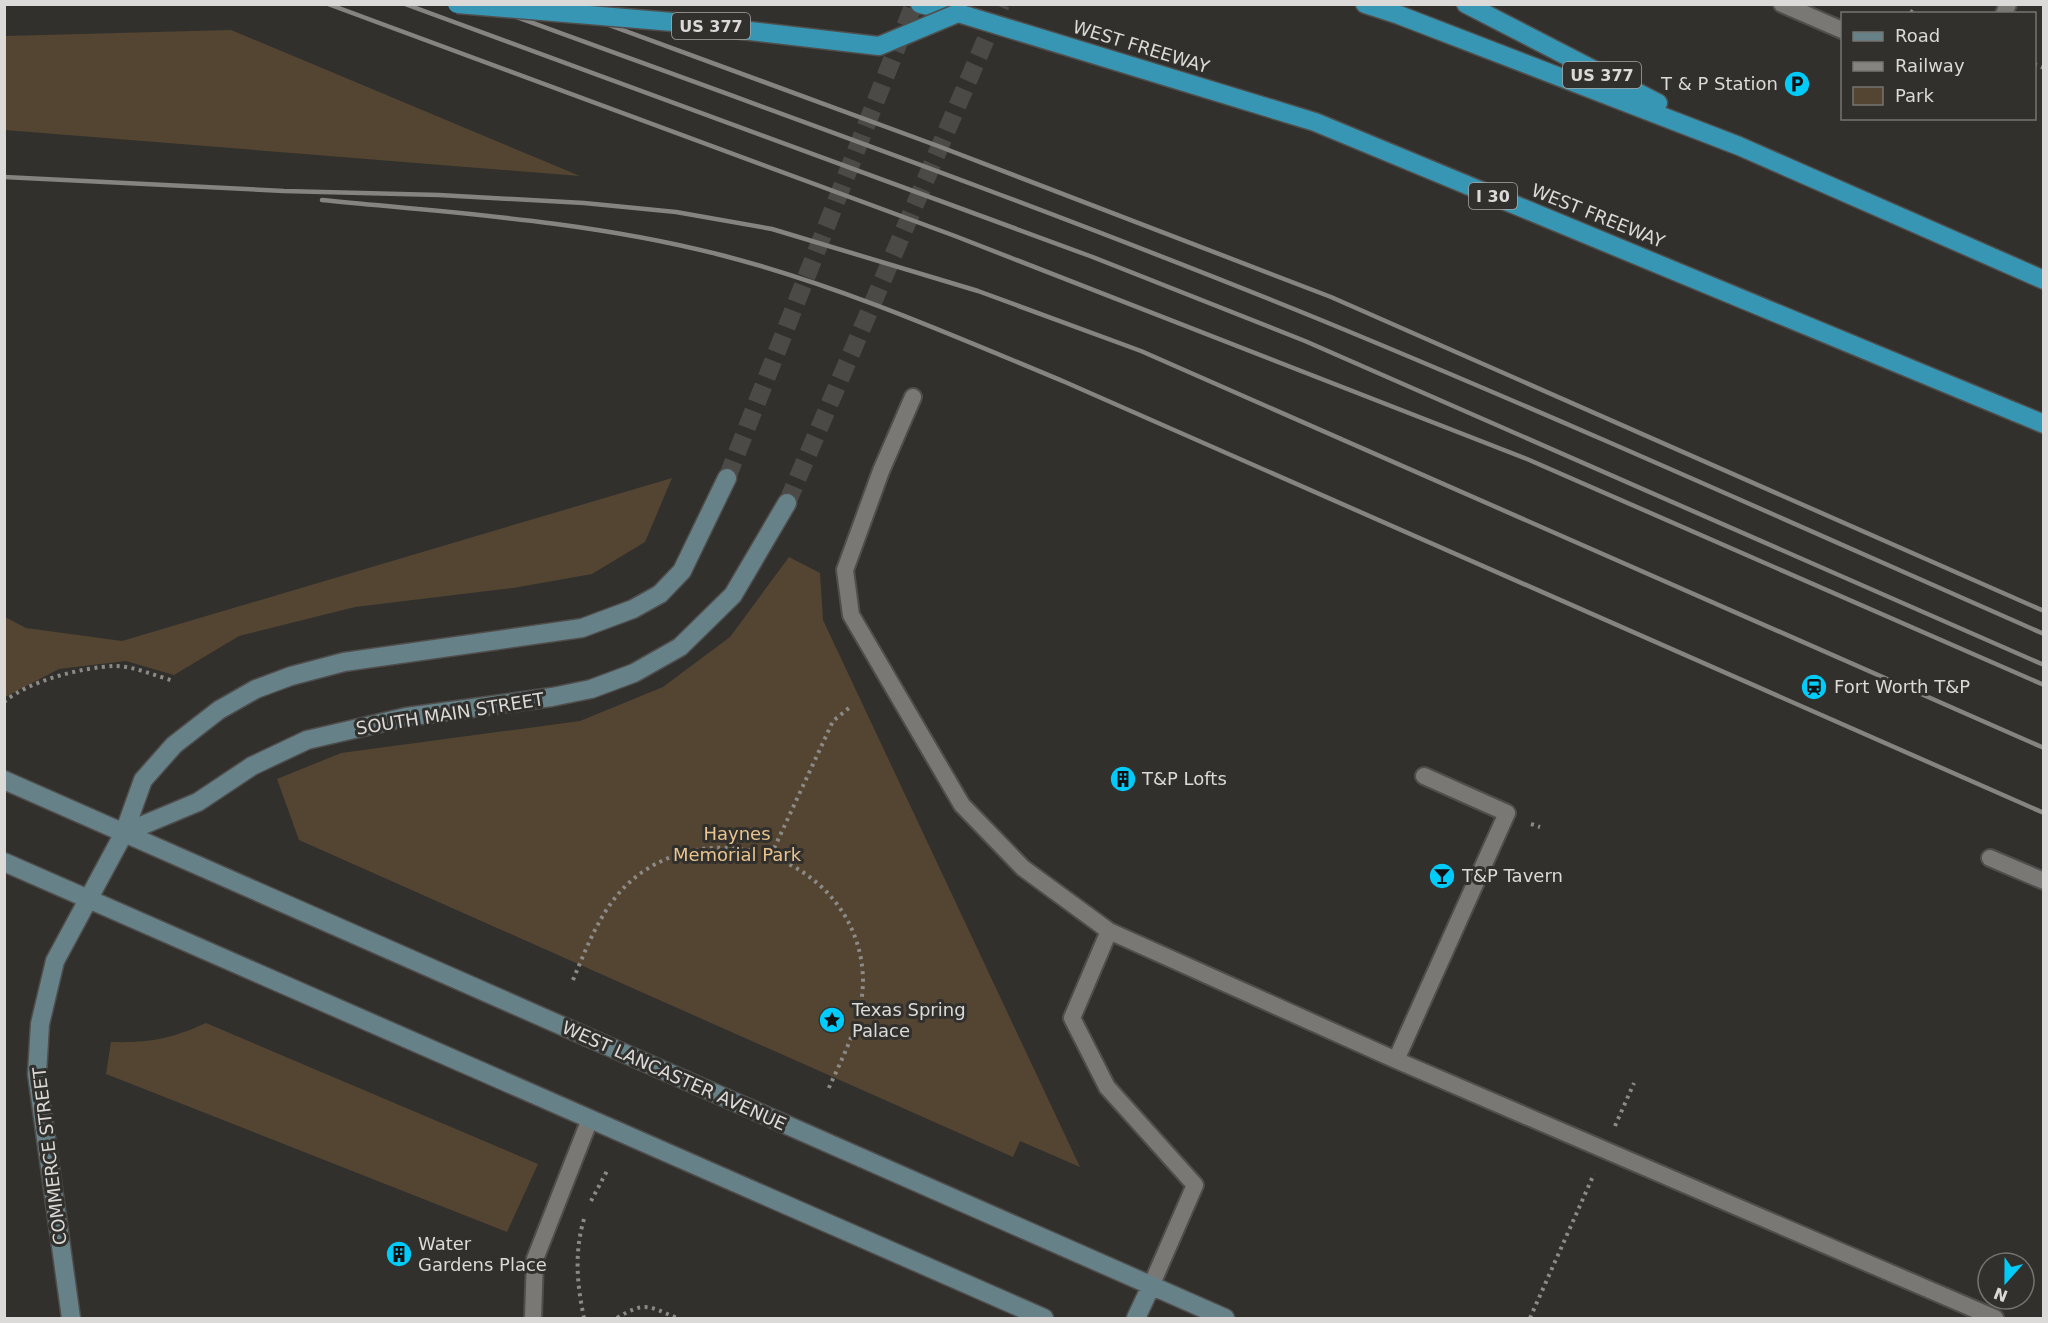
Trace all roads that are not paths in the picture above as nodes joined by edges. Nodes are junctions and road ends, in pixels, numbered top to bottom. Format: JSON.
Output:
{"nodes":[{"id":1,"x":457,"y":4,"type":"edge"},
{"id":2,"x":920,"y":4,"type":"edge"},
{"id":3,"x":1365,"y":4,"type":"edge"},
{"id":4,"x":1466,"y":4,"type":"edge"},
{"id":5,"x":1782,"y":4,"type":"edge"},
{"id":6,"x":958,"y":13,"type":"junction"},
{"id":7,"x":1841,"y":30,"type":"edge"},
{"id":8,"x":1739,"y":146,"type":"junction"},
{"id":9,"x":2043,"y":280,"type":"edge"},
{"id":10,"x":914,"y":397,"type":"dead end"},
{"id":11,"x":2043,"y":424,"type":"edge"},
{"id":12,"x":727,"y":478,"type":"tunnel mouth"},
{"id":13,"x":787,"y":503,"type":"tunnel mouth"},
{"id":14,"x":1424,"y":776,"type":"dead end"},
{"id":15,"x":4,"y":780,"type":"edge"},
{"id":16,"x":124,"y":833,"type":"junction"},
{"id":17,"x":1990,"y":858,"type":"dead end"},
{"id":18,"x":4,"y":862,"type":"edge"},
{"id":19,"x":2043,"y":881,"type":"edge"},
{"id":20,"x":87,"y":900,"type":"junction"},
{"id":21,"x":1109,"y":931,"type":"junction"},
{"id":22,"x":1395,"y":1060,"type":"junction"},
{"id":23,"x":590,"y":1119,"type":"junction"},
{"id":24,"x":1151,"y":1286,"type":"junction"},
{"id":25,"x":71,"y":1318,"type":"edge"},
{"id":26,"x":533,"y":1318,"type":"edge"},
{"id":27,"x":1044,"y":1318,"type":"edge"},
{"id":28,"x":1136,"y":1318,"type":"edge"},
{"id":29,"x":1225,"y":1318,"type":"edge"},
{"id":30,"x":1992,"y":1318,"type":"edge"}],
"edges":[{"from":1,"to":6,"type":"highway","number":"US 377","bridge":true},
{"from":2,"to":6,"type":"highway","number":"I 30"},
{"from":3,"to":8,"type":"highway"},
{"from":4,"to":8,"type":"highway","number":"US 377"},
{"from":5,"to":7,"type":"lane"},
{"from":6,"to":11,"type":"highway","name":"WEST FREEWAY","number":"I 30","bridge":true},
{"from":8,"to":9,"type":"highway"},
{"from":10,"to":21,"type":"lane"},
{"from":12,"to":16,"type":"main road"},
{"from":13,"to":16,"type":"main road","name":"SOUTH MAIN STREET"},
{"from":14,"to":22,"type":"lane"},
{"from":15,"to":16,"type":"main road","name":"WEST LANCASTER AVENUE"},
{"from":16,"to":20,"type":"main road","name":"COMMERCE STREET"},
{"from":16,"to":24,"type":"main road","name":"WEST LANCASTER AVENUE"},
{"from":17,"to":19,"type":"lane"},
{"from":18,"to":20,"type":"main road"},
{"from":20,"to":23,"type":"main road"},
{"from":20,"to":25,"type":"main road","name":"COMMERCE STREET"},
{"from":21,"to":22,"type":"lane"},
{"from":21,"to":24,"type":"lane"},
{"from":22,"to":30,"type":"lane"},
{"from":23,"to":26,"type":"lane"},
{"from":23,"to":27,"type":"main road"},
{"from":24,"to":28,"type":"main road"},
{"from":24,"to":29,"type":"main road","name":"WEST LANCASTER AVENUE"}]}
